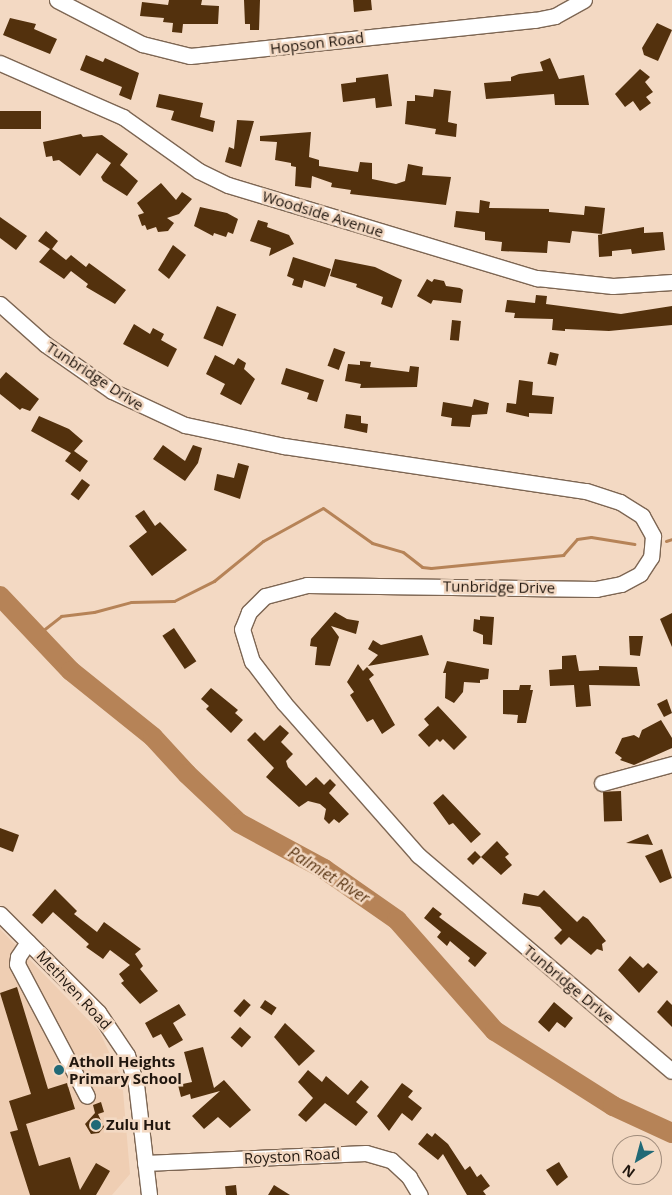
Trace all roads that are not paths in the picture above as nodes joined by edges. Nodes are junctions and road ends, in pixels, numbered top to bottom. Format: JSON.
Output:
{"nodes":[{"id":1,"x":57,"y":0,"type":"edge"},
{"id":2,"x":584,"y":0,"type":"edge"},
{"id":3,"x":0,"y":63,"type":"edge"},
{"id":4,"x":672,"y":282,"type":"edge"},
{"id":5,"x":0,"y":304,"type":"edge"},
{"id":6,"x":672,"y":764,"type":"edge"},
{"id":7,"x":602,"y":783,"type":"dead end"},
{"id":8,"x":0,"y":914,"type":"edge"},
{"id":9,"x":28,"y":942,"type":"junction"},
{"id":10,"x":672,"y":1071,"type":"edge"},
{"id":11,"x":87,"y":1096,"type":"dead end"},
{"id":12,"x":145,"y":1163,"type":"junction"},
{"id":13,"x":148,"y":1195,"type":"edge"},
{"id":14,"x":420,"y":1195,"type":"edge"}],
"edges":[{"from":1,"to":2,"type":"street","name":"Hopson Road"},
{"from":3,"to":4,"type":"street","name":"Woodside Avenue"},
{"from":5,"to":10,"type":"street","name":"Tunbridge Drive"},
{"from":6,"to":7,"type":"street"},
{"from":8,"to":9,"type":"street","name":"Methven Road"},
{"from":9,"to":11,"type":"street"},
{"from":9,"to":12,"type":"street","name":"Methven Road"},
{"from":12,"to":13,"type":"street","name":"Methven Road"},
{"from":12,"to":14,"type":"street","name":"Royston Road"}]}
